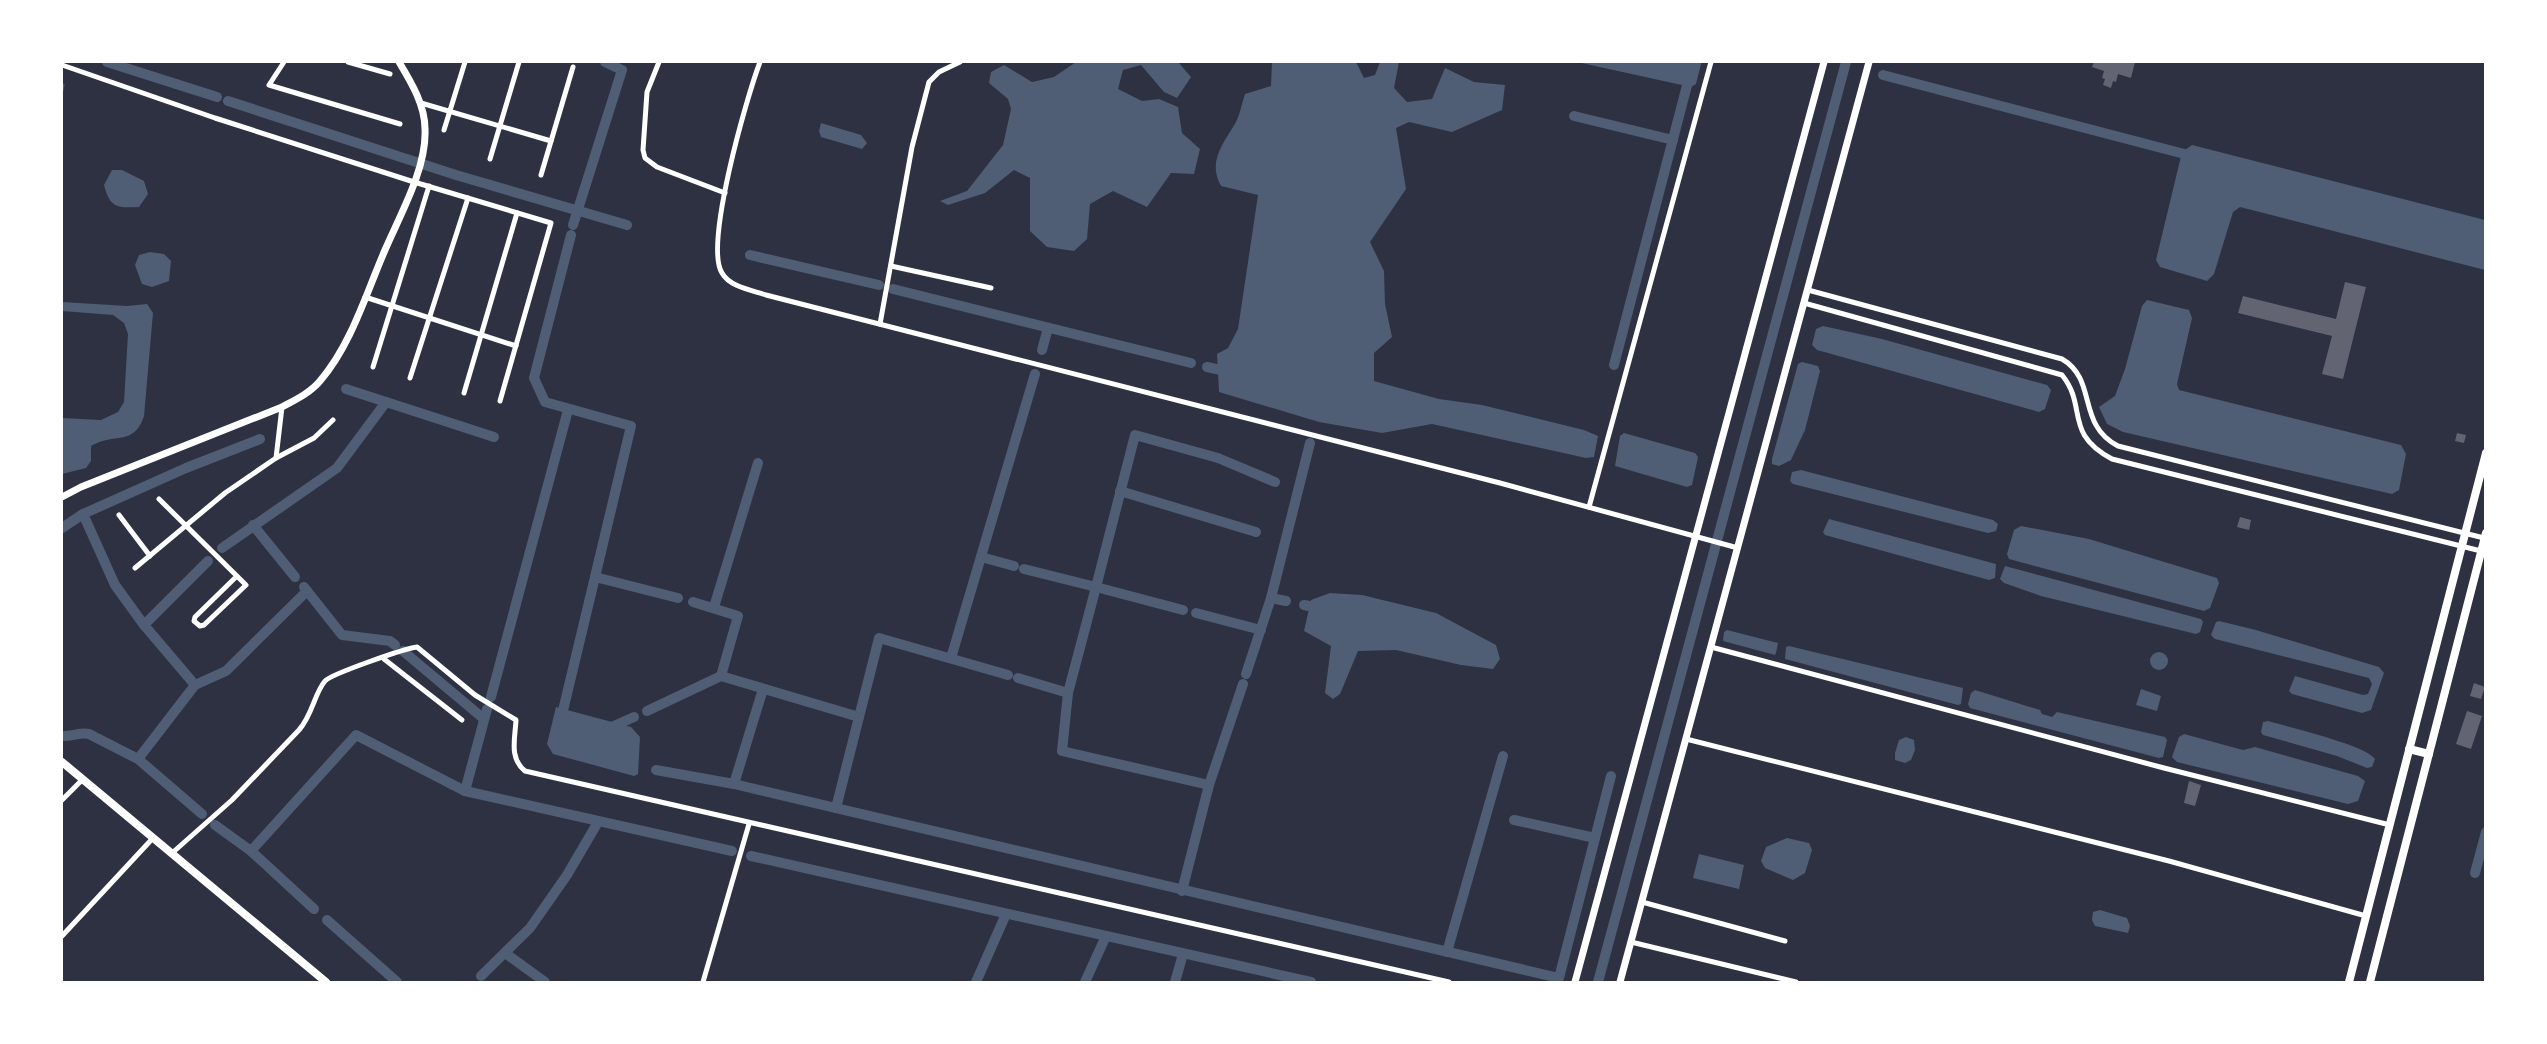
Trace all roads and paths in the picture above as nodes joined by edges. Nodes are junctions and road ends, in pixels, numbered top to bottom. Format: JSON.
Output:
{"nodes":[{"id":1,"x":284,"y":62,"type":"edge"},
{"id":2,"x":348,"y":62,"type":"edge"},
{"id":3,"x":399,"y":62,"type":"edge"},
{"id":4,"x":465,"y":62,"type":"edge"},
{"id":5,"x":519,"y":62,"type":"edge"},
{"id":6,"x":659,"y":62,"type":"edge"},
{"id":7,"x":760,"y":62,"type":"edge"},
{"id":8,"x":960,"y":62,"type":"edge"},
{"id":9,"x":1711,"y":62,"type":"edge"},
{"id":10,"x":1824,"y":62,"type":"edge"},
{"id":11,"x":1869,"y":62,"type":"edge"},
{"id":12,"x":62,"y":65,"type":"edge"},
{"id":13,"x":573,"y":67,"type":"dead end"},
{"id":14,"x":390,"y":75,"type":"dead end"},
{"id":15,"x":421,"y":103,"type":"junction"},
{"id":16,"x":450,"y":111,"type":"junction"},
{"id":17,"x":400,"y":124,"type":"dead end"},
{"id":18,"x":499,"y":126,"type":"junction"},
{"id":19,"x":444,"y":130,"type":"dead end"},
{"id":20,"x":551,"y":141,"type":"junction"},
{"id":21,"x":490,"y":159,"type":"dead end"},
{"id":22,"x":541,"y":175,"type":"dead end"},
{"id":23,"x":415,"y":179,"type":"junction"},
{"id":24,"x":429,"y":186,"type":"junction"},
{"id":25,"x":725,"y":193,"type":"junction"},
{"id":26,"x":468,"y":198,"type":"junction"},
{"id":27,"x":517,"y":213,"type":"junction"},
{"id":28,"x":891,"y":266,"type":"junction"},
{"id":29,"x":991,"y":288,"type":"dead end"},
{"id":30,"x":1808,"y":290,"type":"junction"},
{"id":31,"x":365,"y":297,"type":"junction"},
{"id":32,"x":1804,"y":303,"type":"junction"},
{"id":33,"x":392,"y":305,"type":"junction"},
{"id":34,"x":430,"y":318,"type":"junction"},
{"id":35,"x":880,"y":324,"type":"junction"},
{"id":36,"x":481,"y":334,"type":"junction"},
{"id":37,"x":516,"y":346,"type":"junction"},
{"id":38,"x":373,"y":367,"type":"dead end"},
{"id":39,"x":410,"y":378,"type":"dead end"},
{"id":40,"x":464,"y":393,"type":"dead end"},
{"id":41,"x":500,"y":401,"type":"dead end"},
{"id":42,"x":282,"y":407,"type":"junction"},
{"id":43,"x":333,"y":420,"type":"dead end"},
{"id":44,"x":2486,"y":453,"type":"edge"},
{"id":45,"x":276,"y":458,"type":"junction"},
{"id":46,"x":62,"y":497,"type":"edge"},
{"id":47,"x":159,"y":500,"type":"dead end"},
{"id":48,"x":1589,"y":507,"type":"junction"},
{"id":49,"x":119,"y":515,"type":"dead end"},
{"id":50,"x":186,"y":526,"type":"junction"},
{"id":51,"x":2465,"y":533,"type":"junction"},
{"id":52,"x":1694,"y":536,"type":"junction"},
{"id":53,"x":2485,"y":536,"type":"edge"},
{"id":54,"x":2461,"y":547,"type":"junction"},
{"id":55,"x":1738,"y":548,"type":"junction"},
{"id":56,"x":2481,"y":551,"type":"junction"},
{"id":57,"x":150,"y":556,"type":"junction"},
{"id":58,"x":135,"y":568,"type":"dead end"},
{"id":59,"x":237,"y":576,"type":"junction"},
{"id":60,"x":1711,"y":646,"type":"junction"},
{"id":61,"x":384,"y":659,"type":"junction"},
{"id":62,"x":462,"y":720,"type":"dead end"},
{"id":63,"x":1686,"y":739,"type":"junction"},
{"id":64,"x":2409,"y":749,"type":"junction"},
{"id":65,"x":2429,"y":754,"type":"junction"},
{"id":66,"x":62,"y":762,"type":"edge"},
{"id":67,"x":83,"y":779,"type":"junction"},
{"id":68,"x":62,"y":800,"type":"edge"},
{"id":69,"x":749,"y":824,"type":"junction"},
{"id":70,"x":2390,"y":825,"type":"junction"},
{"id":71,"x":153,"y":838,"type":"junction"},
{"id":72,"x":171,"y":854,"type":"junction"},
{"id":73,"x":1642,"y":902,"type":"junction"},
{"id":74,"x":2366,"y":916,"type":"junction"},
{"id":75,"x":62,"y":936,"type":"edge"},
{"id":76,"x":1785,"y":940,"type":"dead end"},
{"id":77,"x":1631,"y":942,"type":"junction"},
{"id":78,"x":326,"y":982,"type":"edge"},
{"id":79,"x":703,"y":982,"type":"edge"},
{"id":80,"x":1449,"y":982,"type":"edge"},
{"id":81,"x":1575,"y":982,"type":"edge"},
{"id":82,"x":1620,"y":982,"type":"edge"},
{"id":83,"x":1796,"y":982,"type":"edge"},
{"id":84,"x":2349,"y":982,"type":"edge"},
{"id":85,"x":2370,"y":982,"type":"edge"}],
"edges":[{"from":1,"to":17,"type":"street"},
{"from":2,"to":14,"type":"street"},
{"from":3,"to":15,"type":"street"},
{"from":4,"to":16,"type":"street"},
{"from":5,"to":18,"type":"street"},
{"from":6,"to":25,"type":"street"},
{"from":7,"to":25,"type":"street"},
{"from":8,"to":28,"type":"street"},
{"from":9,"to":48,"type":"street"},
{"from":10,"to":52,"type":"street"},
{"from":11,"to":30,"type":"street"},
{"from":12,"to":23,"type":"street"},
{"from":13,"to":20,"type":"street"},
{"from":15,"to":16,"type":"street"},
{"from":15,"to":23,"type":"street"},
{"from":16,"to":18,"type":"street"},
{"from":16,"to":19,"type":"street"},
{"from":18,"to":20,"type":"street"},
{"from":18,"to":21,"type":"street"},
{"from":20,"to":22,"type":"street"},
{"from":23,"to":24,"type":"street"},
{"from":23,"to":31,"type":"street"},
{"from":24,"to":26,"type":"street"},
{"from":24,"to":33,"type":"street"},
{"from":25,"to":35,"type":"street"},
{"from":26,"to":27,"type":"street"},
{"from":26,"to":34,"type":"street"},
{"from":27,"to":36,"type":"street"},
{"from":27,"to":37,"type":"street"},
{"from":28,"to":29,"type":"street"},
{"from":28,"to":35,"type":"street"},
{"from":30,"to":32,"type":"street"},
{"from":30,"to":51,"type":"street"},
{"from":31,"to":33,"type":"street"},
{"from":31,"to":42,"type":"street"},
{"from":32,"to":54,"type":"street"},
{"from":32,"to":55,"type":"street"},
{"from":33,"to":34,"type":"street"},
{"from":33,"to":38,"type":"street"},
{"from":34,"to":36,"type":"street"},
{"from":34,"to":39,"type":"street"},
{"from":35,"to":48,"type":"street"},
{"from":36,"to":37,"type":"street"},
{"from":36,"to":40,"type":"street"},
{"from":37,"to":41,"type":"street"},
{"from":42,"to":45,"type":"street"},
{"from":42,"to":46,"type":"street"},
{"from":43,"to":45,"type":"street"},
{"from":44,"to":51,"type":"main road"},
{"from":45,"to":50,"type":"street"},
{"from":47,"to":50,"type":"street"},
{"from":48,"to":52,"type":"street"},
{"from":49,"to":57,"type":"street"},
{"from":50,"to":57,"type":"street"},
{"from":50,"to":59,"type":"street"},
{"from":51,"to":53,"type":"street"},
{"from":51,"to":54,"type":"main road"},
{"from":52,"to":55,"type":"street"},
{"from":52,"to":81,"type":"street"},
{"from":53,"to":56,"type":"main road"},
{"from":54,"to":56,"type":"street"},
{"from":54,"to":64,"type":"main road"},
{"from":55,"to":60,"type":"street"},
{"from":56,"to":65,"type":"main road"},
{"from":57,"to":58,"type":"street"},
{"from":59,"to":59,"type":"street"},
{"from":60,"to":63,"type":"street"},
{"from":60,"to":70,"type":"street"},
{"from":61,"to":62,"type":"street"},
{"from":61,"to":69,"type":"street"},
{"from":61,"to":72,"type":"street"},
{"from":63,"to":73,"type":"street"},
{"from":63,"to":74,"type":"street"},
{"from":64,"to":65,"type":"main road"},
{"from":64,"to":70,"type":"main road"},
{"from":65,"to":85,"type":"main road"},
{"from":66,"to":67,"type":"main road"},
{"from":67,"to":68,"type":"street"},
{"from":67,"to":71,"type":"main road"},
{"from":69,"to":79,"type":"street"},
{"from":69,"to":80,"type":"street"},
{"from":70,"to":74,"type":"main road"},
{"from":71,"to":72,"type":"main road"},
{"from":71,"to":75,"type":"street"},
{"from":72,"to":78,"type":"main road"},
{"from":73,"to":76,"type":"street"},
{"from":73,"to":77,"type":"street"},
{"from":74,"to":84,"type":"main road"},
{"from":77,"to":82,"type":"street"},
{"from":77,"to":83,"type":"street"}]}
